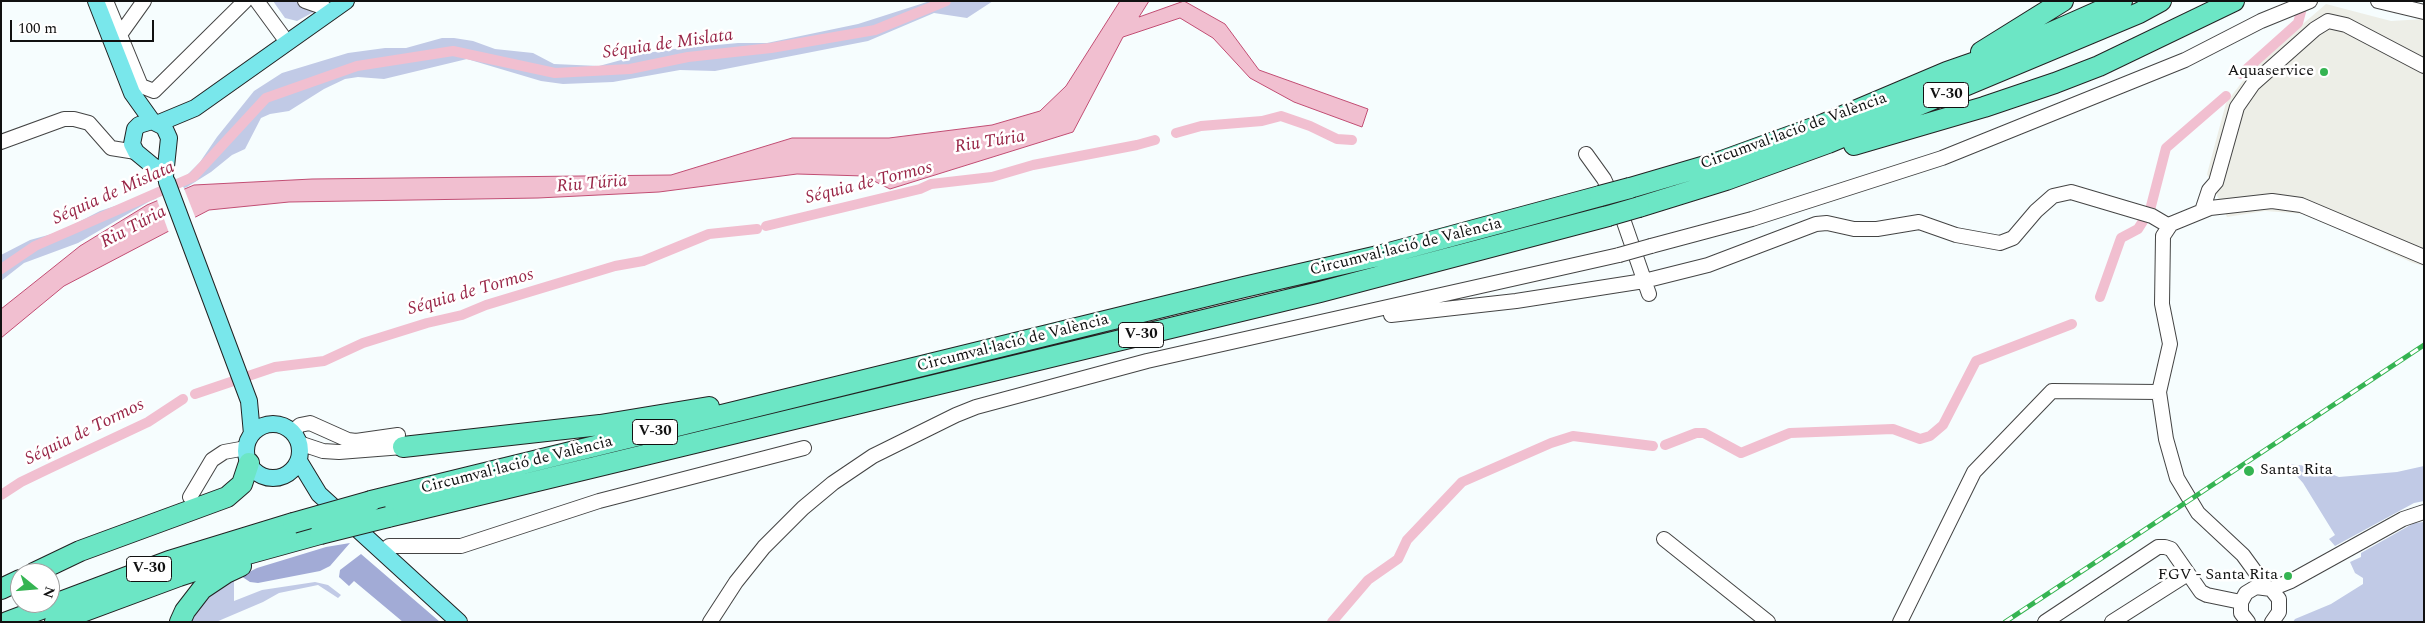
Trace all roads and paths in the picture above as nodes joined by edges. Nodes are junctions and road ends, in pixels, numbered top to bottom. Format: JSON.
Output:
{"nodes":[{"id":1,"x":96,"y":1,"type":"edge"},
{"id":2,"x":106,"y":1,"type":"edge"},
{"id":3,"x":144,"y":1,"type":"edge"},
{"id":4,"x":245,"y":1,"type":"edge"},
{"id":5,"x":257,"y":1,"type":"edge"},
{"id":6,"x":305,"y":1,"type":"edge"},
{"id":7,"x":346,"y":1,"type":"edge"},
{"id":8,"x":2063,"y":1,"type":"edge"},
{"id":9,"x":2122,"y":1,"type":"edge"},
{"id":10,"x":2161,"y":1,"type":"edge"},
{"id":11,"x":2234,"y":1,"type":"edge"},
{"id":12,"x":2310,"y":1,"type":"edge"},
{"id":13,"x":2378,"y":1,"type":"edge"},
{"id":14,"x":325,"y":8,"type":"dead end"},
{"id":15,"x":2424,"y":12,"type":"edge"},
{"id":16,"x":120,"y":36,"type":"junction"},
{"id":17,"x":287,"y":42,"type":"junction"},
{"id":18,"x":2424,"y":66,"type":"edge"},
{"id":19,"x":1947,"y":72,"type":"junction"},
{"id":20,"x":140,"y":92,"type":"junction"},
{"id":21,"x":196,"y":108,"type":"junction"},
{"id":22,"x":155,"y":122,"type":"junction"},
{"id":23,"x":1,"y":142,"type":"edge"},
{"id":24,"x":168,"y":144,"type":"junction"},
{"id":25,"x":137,"y":145,"type":"junction"},
{"id":26,"x":1586,"y":154,"type":"dead end"},
{"id":27,"x":166,"y":179,"type":"junction"},
{"id":28,"x":1726,"y":180,"type":"junction"},
{"id":29,"x":2216,"y":182,"type":"junction"},
{"id":30,"x":2212,"y":208,"type":"junction"},
{"id":31,"x":2166,"y":231,"type":"junction"},
{"id":32,"x":2424,"y":257,"type":"edge"},
{"id":33,"x":1646,"y":288,"type":"junction"},
{"id":34,"x":1355,"y":316,"type":"junction"},
{"id":35,"x":940,"y":362,"type":"junction"},
{"id":36,"x":2159,"y":392,"type":"junction"},
{"id":37,"x":250,"y":401,"type":"junction"},
{"id":38,"x":274,"y":424,"type":"junction"},
{"id":39,"x":296,"y":438,"type":"junction"},
{"id":40,"x":401,"y":441,"type":"junction"},
{"id":41,"x":249,"y":448,"type":"junction"},
{"id":42,"x":804,"y":448,"type":"dead end"},
{"id":43,"x":299,"y":461,"type":"junction"},
{"id":44,"x":281,"y":477,"type":"junction"},
{"id":45,"x":319,"y":494,"type":"junction"},
{"id":46,"x":190,"y":497,"type":"dead end"},
{"id":47,"x":2424,"y":512,"type":"edge"},
{"id":48,"x":321,"y":538,"type":"junction"},
{"id":49,"x":1664,"y":539,"type":"dead end"},
{"id":50,"x":80,"y":551,"type":"junction"},
{"id":51,"x":382,"y":552,"type":"junction"},
{"id":52,"x":55,"y":563,"type":"edge"},
{"id":53,"x":2249,"y":566,"type":"junction"},
{"id":54,"x":2186,"y":575,"type":"junction"},
{"id":55,"x":1,"y":580,"type":"edge"},
{"id":56,"x":2244,"y":597,"type":"junction"},
{"id":57,"x":2275,"y":605,"type":"edge"},
{"id":58,"x":2049,"y":621,"type":"edge"},
{"id":59,"x":7,"y":622,"type":"edge"},
{"id":60,"x":55,"y":622,"type":"edge"},
{"id":61,"x":180,"y":622,"type":"edge"},
{"id":62,"x":459,"y":622,"type":"edge"},
{"id":63,"x":710,"y":622,"type":"edge"},
{"id":64,"x":1768,"y":622,"type":"edge"},
{"id":65,"x":1900,"y":622,"type":"edge"},
{"id":66,"x":2112,"y":622,"type":"edge"},
{"id":67,"x":2247,"y":622,"type":"edge"}],
"edges":[{"from":1,"to":20,"type":"main road"},
{"from":2,"to":16,"type":"street"},
{"from":3,"to":16,"type":"street"},
{"from":4,"to":20,"type":"street"},
{"from":5,"to":17,"type":"street"},
{"from":6,"to":14,"type":"street"},
{"from":7,"to":17,"type":"main road"},
{"from":8,"to":19,"type":"highway"},
{"from":9,"to":19,"type":"highway","name":"Circumval·lació de València","number":"V-30"},
{"from":10,"to":28,"type":"highway","name":"Circumval·lació de València","number":"V-30"},
{"from":11,"to":28,"type":"highway"},
{"from":12,"to":34,"type":"street","bridge":true},
{"from":13,"to":15,"type":"street"},
{"from":16,"to":20,"type":"street"},
{"from":17,"to":21,"type":"main road"},
{"from":18,"to":29,"type":"street"},
{"from":19,"to":35,"type":"highway","name":"Circumval·lació de València","number":"V-30","bridge":true},
{"from":20,"to":22,"type":"main road"},
{"from":20,"to":25,"type":"main road"},
{"from":21,"to":22,"type":"main road"},
{"from":21,"to":24,"type":"main road"},
{"from":22,"to":24,"type":"main road"},
{"from":22,"to":25,"type":"main road"},
{"from":23,"to":25,"type":"street"},
{"from":24,"to":25,"type":"main road"},
{"from":24,"to":27,"type":"main road"},
{"from":25,"to":27,"type":"main road"},
{"from":26,"to":33,"type":"street"},
{"from":27,"to":37,"type":"main road"},
{"from":28,"to":48,"type":"highway","name":"Circumval·lació de València","number":"V-30","bridge":true},
{"from":29,"to":30,"type":"street"},
{"from":29,"to":30,"type":"street"},
{"from":30,"to":31,"type":"street"},
{"from":30,"to":32,"type":"street"},
{"from":31,"to":33,"type":"street"},
{"from":31,"to":36,"type":"street"},
{"from":33,"to":34,"type":"street"},
{"from":34,"to":63,"type":"street"},
{"from":35,"to":40,"type":"highway"},
{"from":35,"to":59,"type":"highway","name":"Circumval·lació de València","number":"V-30","bridge":true},
{"from":36,"to":53,"type":"street"},
{"from":36,"to":65,"type":"street"},
{"from":37,"to":38,"type":"main road"},
{"from":37,"to":41,"type":"main road"},
{"from":38,"to":39,"type":"main road"},
{"from":38,"to":41,"type":"main road"},
{"from":39,"to":40,"type":"street"},
{"from":39,"to":40,"type":"street"},
{"from":39,"to":43,"type":"main road"},
{"from":41,"to":44,"type":"main road"},
{"from":41,"to":46,"type":"street"},
{"from":41,"to":50,"type":"highway"},
{"from":42,"to":51,"type":"street"},
{"from":43,"to":44,"type":"main road"},
{"from":43,"to":45,"type":"main road"},
{"from":44,"to":45,"type":"main road"},
{"from":45,"to":51,"type":"main road"},
{"from":47,"to":57,"type":"street"},
{"from":48,"to":60,"type":"highway","name":"Circumval·lació de València","number":"V-30"},
{"from":48,"to":61,"type":"highway"},
{"from":49,"to":64,"type":"street"},
{"from":50,"to":52,"type":"highway"},
{"from":50,"to":55,"type":"street"},
{"from":51,"to":62,"type":"main road"},
{"from":53,"to":56,"type":"street"},
{"from":53,"to":57,"type":"street"},
{"from":54,"to":56,"type":"street"},
{"from":54,"to":58,"type":"street"},
{"from":54,"to":66,"type":"street"},
{"from":56,"to":57,"type":"street"},
{"from":56,"to":67,"type":"street"}]}
